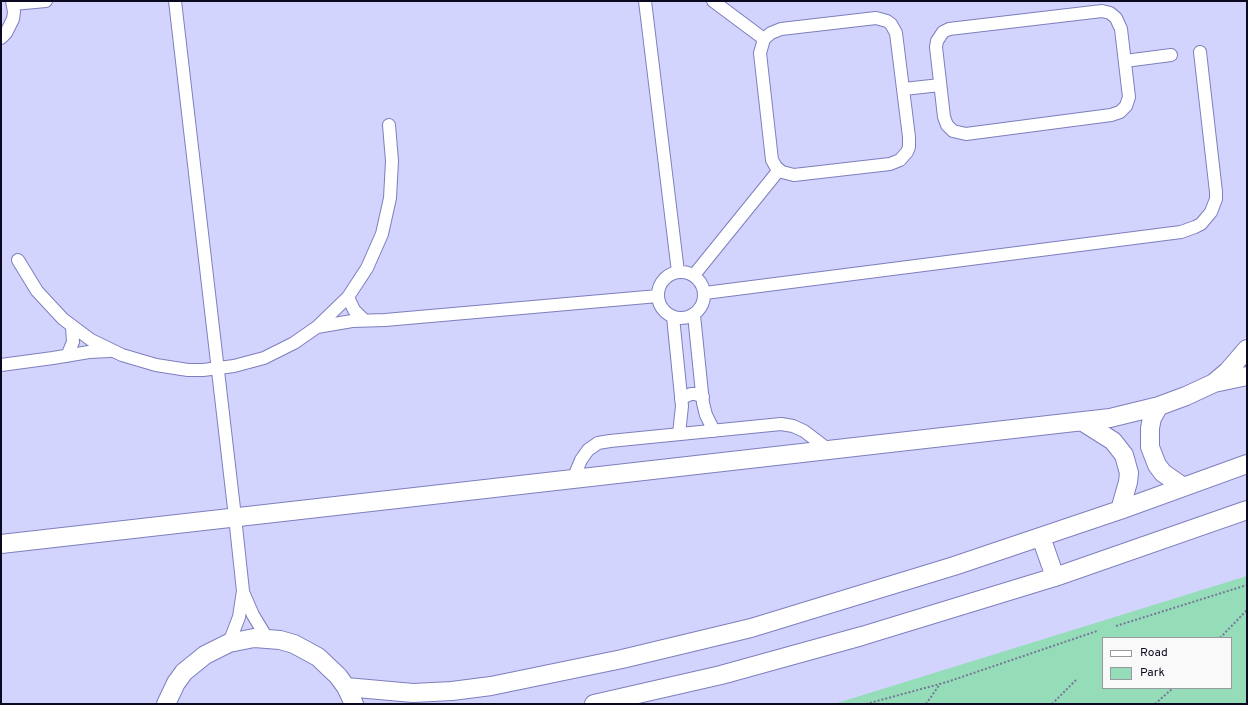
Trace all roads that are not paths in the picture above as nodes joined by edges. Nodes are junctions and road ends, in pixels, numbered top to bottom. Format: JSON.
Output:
{"nodes":[{"id":1,"x":46,"y":1,"type":"edge"},
{"id":2,"x":174,"y":1,"type":"edge"},
{"id":3,"x":646,"y":1,"type":"edge"},
{"id":4,"x":714,"y":1,"type":"edge"},
{"id":5,"x":13,"y":3,"type":"edge"},
{"id":6,"x":1,"y":38,"type":"edge"},
{"id":7,"x":764,"y":39,"type":"junction"},
{"id":8,"x":1200,"y":52,"type":"dead end"},
{"id":9,"x":1171,"y":55,"type":"dead end"},
{"id":10,"x":1125,"y":61,"type":"junction"},
{"id":11,"x":940,"y":85,"type":"junction"},
{"id":12,"x":904,"y":89,"type":"junction"},
{"id":13,"x":389,"y":125,"type":"dead end"},
{"id":14,"x":779,"y":170,"type":"junction"},
{"id":15,"x":18,"y":260,"type":"dead end"},
{"id":16,"x":678,"y":272,"type":"junction"},
{"id":17,"x":694,"y":275,"type":"junction"},
{"id":18,"x":705,"y":293,"type":"junction"},
{"id":19,"x":658,"y":296,"type":"junction"},
{"id":20,"x":348,"y":297,"type":"junction"},
{"id":21,"x":694,"y":315,"type":"junction"},
{"id":22,"x":673,"y":317,"type":"junction"},
{"id":23,"x":364,"y":320,"type":"junction"},
{"id":24,"x":72,"y":327,"type":"junction"},
{"id":25,"x":317,"y":327,"type":"junction"},
{"id":26,"x":1247,"y":349,"type":"edge"},
{"id":27,"x":111,"y":350,"type":"junction"},
{"id":28,"x":67,"y":356,"type":"junction"},
{"id":29,"x":1,"y":365,"type":"edge"},
{"id":30,"x":218,"y":369,"type":"junction"},
{"id":31,"x":1247,"y":376,"type":"edge"},
{"id":32,"x":1214,"y":383,"type":"junction"},
{"id":33,"x":702,"y":397,"type":"junction"},
{"id":34,"x":681,"y":399,"type":"junction"},
{"id":35,"x":1158,"y":406,"type":"junction"},
{"id":36,"x":1082,"y":422,"type":"junction"},
{"id":37,"x":714,"y":431,"type":"junction"},
{"id":38,"x":679,"y":434,"type":"junction"},
{"id":39,"x":829,"y":450,"type":"junction"},
{"id":40,"x":1247,"y":464,"type":"edge"},
{"id":41,"x":573,"y":479,"type":"junction"},
{"id":42,"x":1182,"y":486,"type":"junction"},
{"id":43,"x":1120,"y":510,"type":"junction"},
{"id":44,"x":1247,"y":510,"type":"edge"},
{"id":45,"x":235,"y":517,"type":"junction"},
{"id":46,"x":1041,"y":537,"type":"junction"},
{"id":47,"x":1,"y":544,"type":"edge"},
{"id":48,"x":1055,"y":577,"type":"junction"},
{"id":49,"x":242,"y":591,"type":"junction"},
{"id":50,"x":267,"y":638,"type":"junction"},
{"id":51,"x":229,"y":643,"type":"junction"},
{"id":52,"x":346,"y":687,"type":"junction"},
{"id":53,"x":166,"y":704,"type":"edge"},
{"id":54,"x":354,"y":704,"type":"edge"},
{"id":55,"x":594,"y":704,"type":"edge"}],
"edges":[{"from":1,"to":5,"type":"street"},
{"from":2,"to":30,"type":"street"},
{"from":3,"to":16,"type":"street"},
{"from":4,"to":7,"type":"street"},
{"from":5,"to":6,"type":"street"},
{"from":7,"to":12,"type":"street"},
{"from":7,"to":14,"type":"street"},
{"from":8,"to":18,"type":"street"},
{"from":9,"to":10,"type":"street"},
{"from":10,"to":11,"type":"street"},
{"from":10,"to":11,"type":"street"},
{"from":11,"to":12,"type":"street"},
{"from":12,"to":14,"type":"street"},
{"from":13,"to":20,"type":"street"},
{"from":14,"to":17,"type":"street"},
{"from":15,"to":24,"type":"street"},
{"from":16,"to":17,"type":"street"},
{"from":16,"to":19,"type":"street"},
{"from":17,"to":18,"type":"street"},
{"from":18,"to":21,"type":"street"},
{"from":19,"to":22,"type":"street"},
{"from":19,"to":23,"type":"street"},
{"from":20,"to":23,"type":"street"},
{"from":20,"to":25,"type":"street"},
{"from":21,"to":22,"type":"street"},
{"from":21,"to":33,"type":"street"},
{"from":22,"to":34,"type":"street"},
{"from":23,"to":25,"type":"street"},
{"from":24,"to":27,"type":"street"},
{"from":24,"to":28,"type":"street"},
{"from":25,"to":30,"type":"street"},
{"from":26,"to":32,"type":"main road"},
{"from":27,"to":28,"type":"street"},
{"from":27,"to":30,"type":"street"},
{"from":28,"to":29,"type":"street"},
{"from":30,"to":45,"type":"street"},
{"from":31,"to":32,"type":"main road"},
{"from":32,"to":35,"type":"main road"},
{"from":33,"to":34,"type":"street"},
{"from":33,"to":37,"type":"street"},
{"from":34,"to":38,"type":"street"},
{"from":35,"to":36,"type":"main road"},
{"from":35,"to":42,"type":"main road"},
{"from":36,"to":39,"type":"main road"},
{"from":36,"to":43,"type":"main road"},
{"from":37,"to":38,"type":"street"},
{"from":37,"to":39,"type":"street"},
{"from":38,"to":41,"type":"street"},
{"from":39,"to":41,"type":"main road"},
{"from":40,"to":42,"type":"main road"},
{"from":41,"to":45,"type":"main road"},
{"from":42,"to":43,"type":"main road"},
{"from":43,"to":46,"type":"main road"},
{"from":44,"to":48,"type":"main road"},
{"from":45,"to":47,"type":"main road"},
{"from":45,"to":49,"type":"street"},
{"from":46,"to":48,"type":"main road"},
{"from":46,"to":52,"type":"main road"},
{"from":48,"to":55,"type":"main road"},
{"from":49,"to":50,"type":"street"},
{"from":49,"to":51,"type":"street"},
{"from":50,"to":51,"type":"main road"},
{"from":50,"to":52,"type":"main road"},
{"from":51,"to":53,"type":"main road"},
{"from":52,"to":54,"type":"main road"}]}
